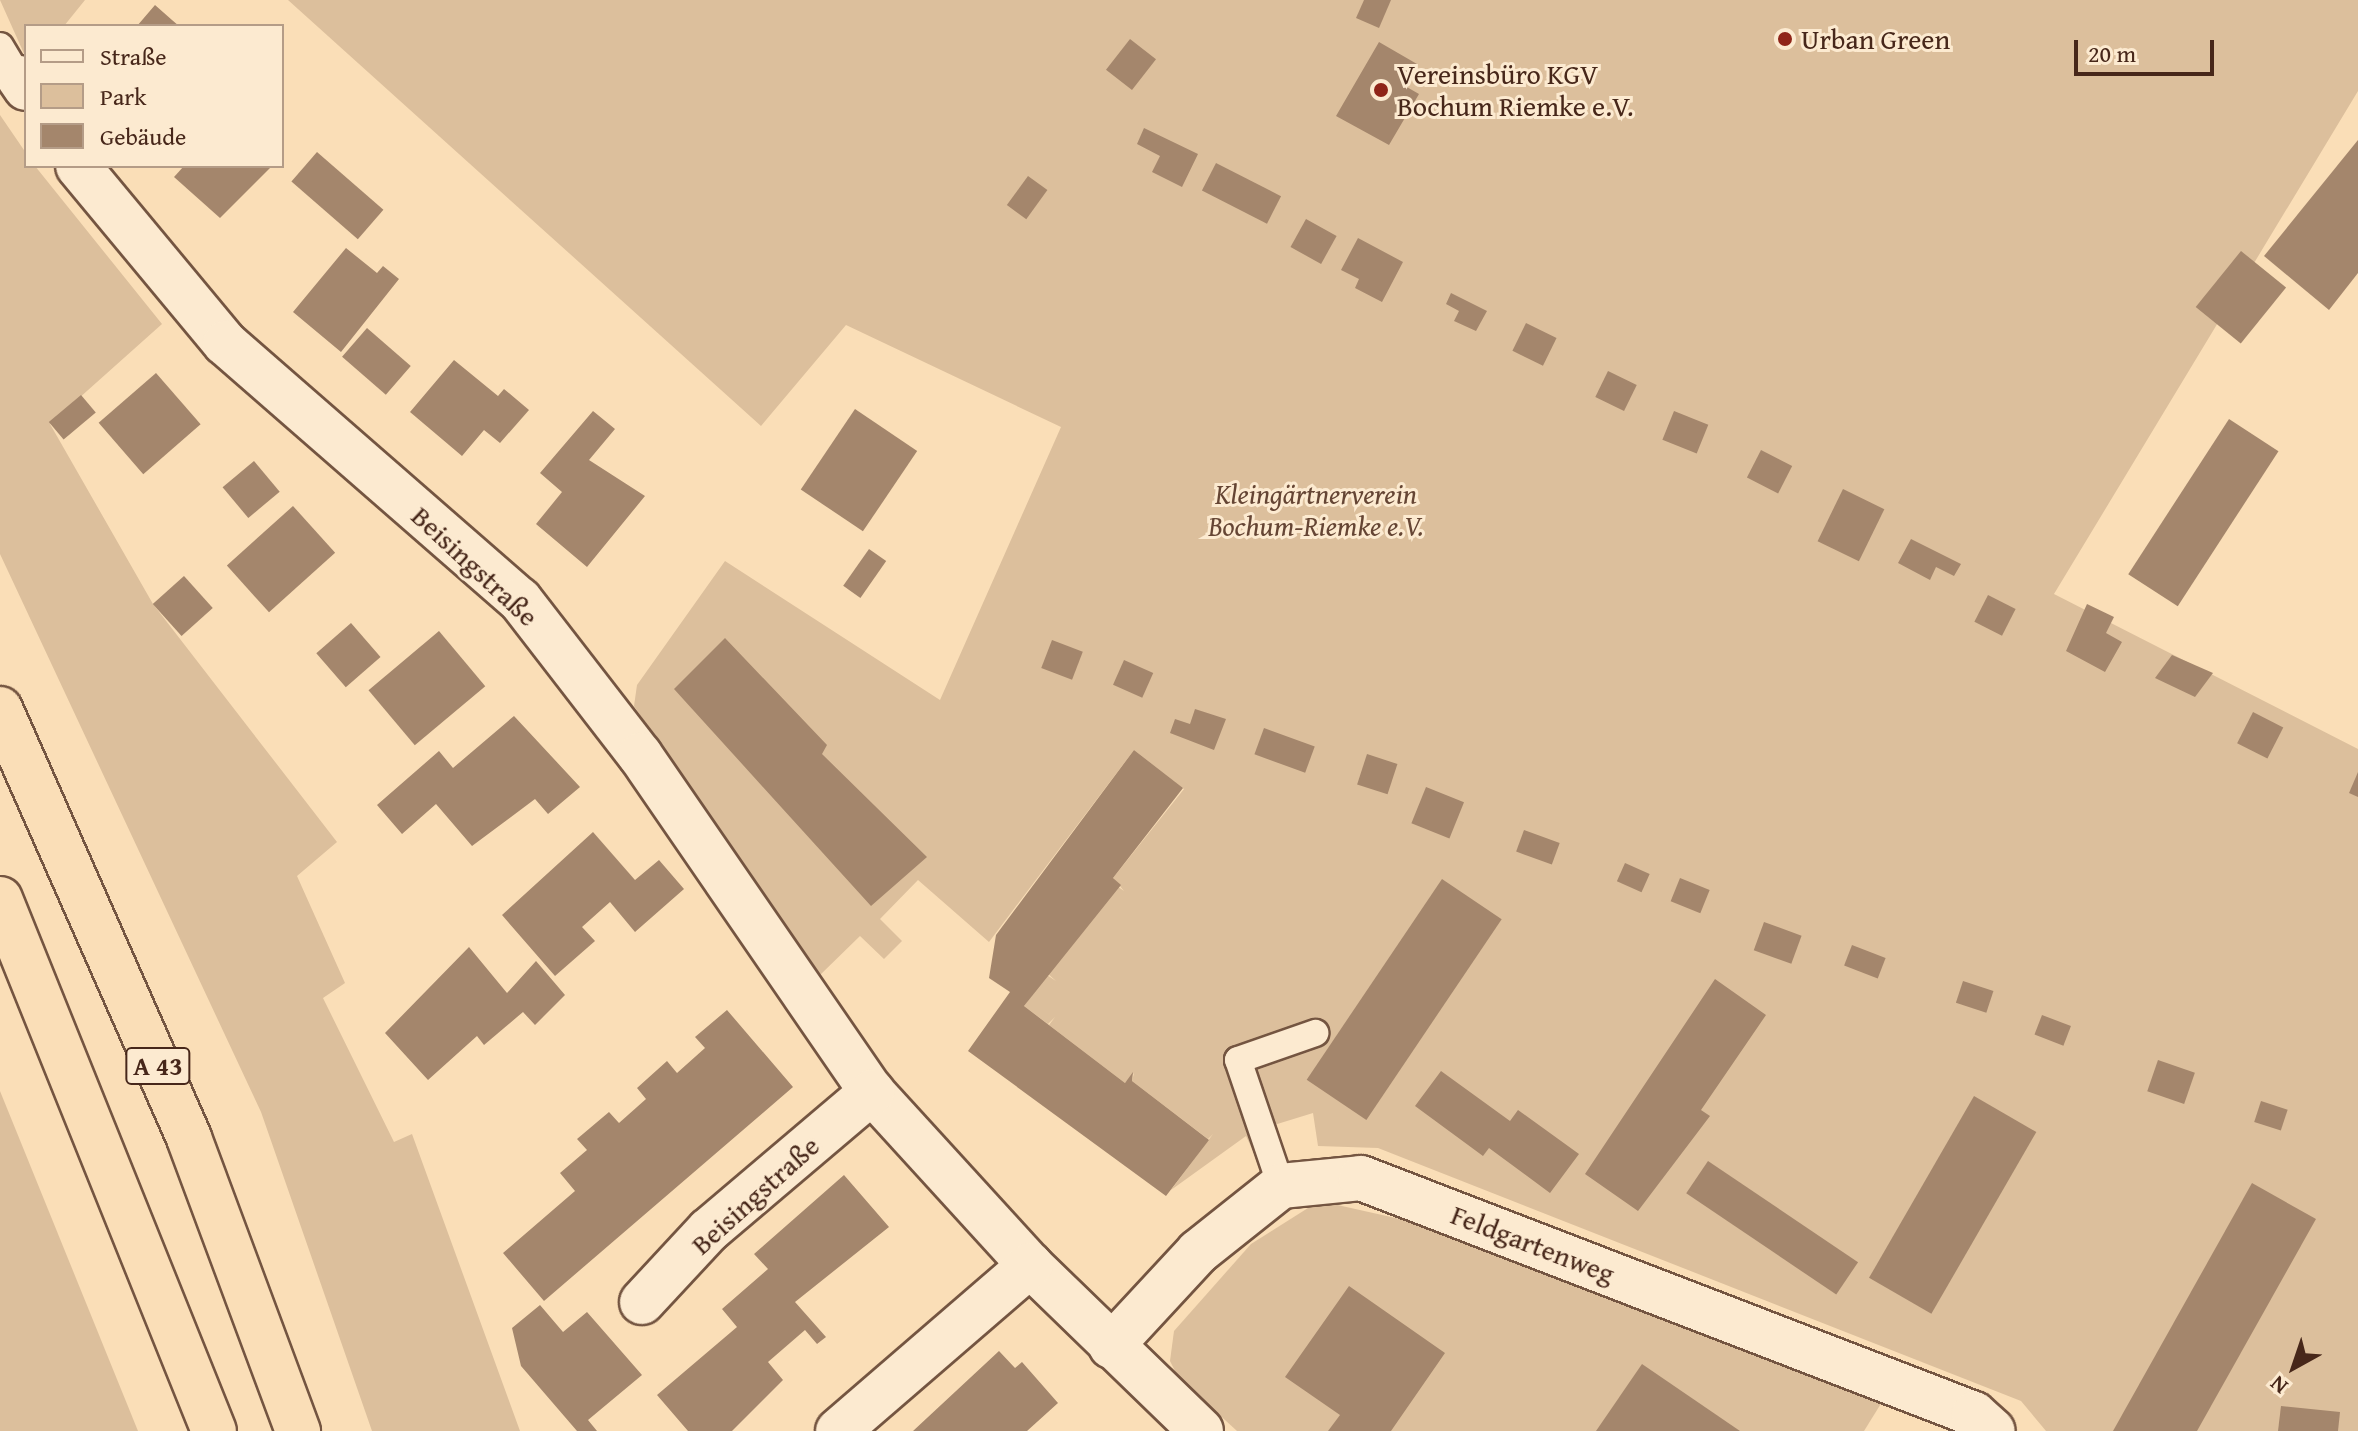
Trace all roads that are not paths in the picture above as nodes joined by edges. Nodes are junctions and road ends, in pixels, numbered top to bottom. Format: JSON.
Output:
{"nodes":[{"id":1,"x":80,"y":168,"type":"edge"},
{"id":2,"x":0,"y":709,"type":"edge"},
{"id":3,"x":0,"y":899,"type":"edge"},
{"id":4,"x":1315,"y":1033,"type":"dead end"},
{"id":5,"x":872,"y":1092,"type":"junction"},
{"id":6,"x":1281,"y":1186,"type":"junction"},
{"id":7,"x":1030,"y":1265,"type":"junction"},
{"id":8,"x":642,"y":1302,"type":"dead end"},
{"id":9,"x":1111,"y":1346,"type":"junction"},
{"id":10,"x":214,"y":1431,"type":"edge"},
{"id":11,"x":298,"y":1431,"type":"edge"},
{"id":12,"x":838,"y":1431,"type":"edge"},
{"id":13,"x":1201,"y":1431,"type":"edge"},
{"id":14,"x":1993,"y":1431,"type":"edge"}],
"edges":[{"from":1,"to":5,"type":"street","name":"Beisingstraße"},
{"from":2,"to":11,"type":"highway","number":"A 43"},
{"from":3,"to":10,"type":"highway","number":"A 43"},
{"from":4,"to":6,"type":"lane"},
{"from":5,"to":7,"type":"street","name":"Beisingstraße"},
{"from":5,"to":8,"type":"street","name":"Beisingstraße"},
{"from":6,"to":9,"type":"street"},
{"from":6,"to":14,"type":"street","name":"Feldgartenweg"},
{"from":7,"to":9,"type":"street","name":"Beisingstraße"},
{"from":7,"to":12,"type":"street"},
{"from":9,"to":13,"type":"street","name":"Beisingstraße"}]}
